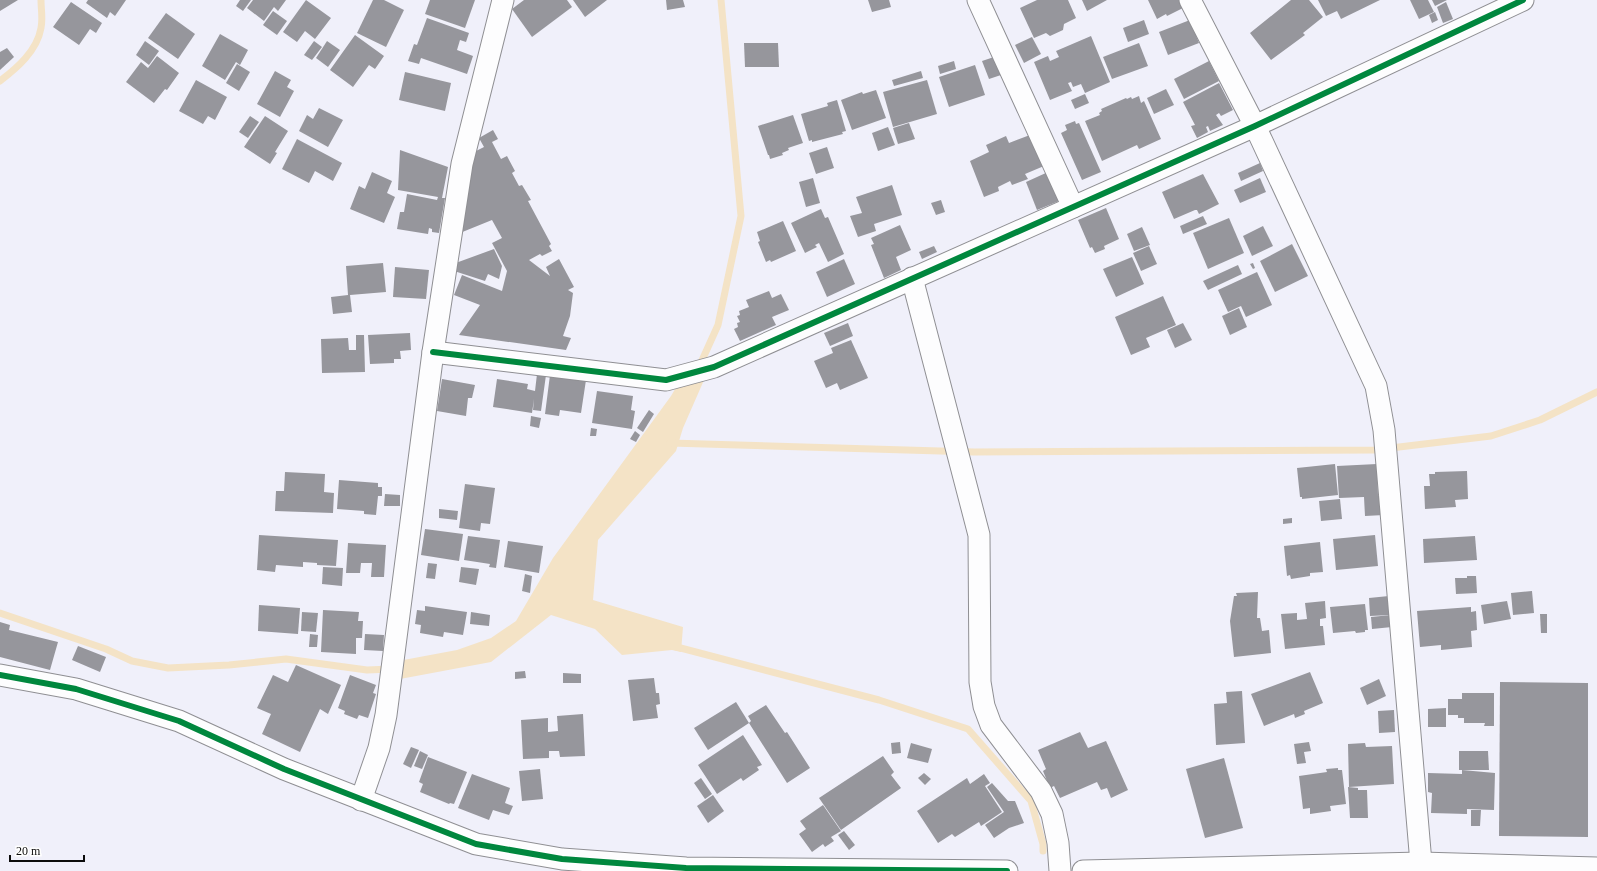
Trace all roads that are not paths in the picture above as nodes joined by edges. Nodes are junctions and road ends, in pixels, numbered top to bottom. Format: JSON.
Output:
{"nodes":[{"id":1,"x":503,"y":0,"type":"edge"},
{"id":2,"x":978,"y":0,"type":"edge"},
{"id":3,"x":1190,"y":0,"type":"edge"},
{"id":4,"x":1523,"y":0,"type":"edge"},
{"id":5,"x":1255,"y":126,"type":"junction"},
{"id":6,"x":1073,"y":207,"type":"junction"},
{"id":7,"x":912,"y":278,"type":"junction"},
{"id":8,"x":433,"y":352,"type":"junction"},
{"id":9,"x":0,"y":675,"type":"edge"},
{"id":10,"x":362,"y":800,"type":"junction"},
{"id":11,"x":1421,"y":863,"type":"junction"},
{"id":12,"x":1597,"y":868,"type":"edge"},
{"id":13,"x":1007,"y":871,"type":"edge"},
{"id":14,"x":1060,"y":871,"type":"edge"},
{"id":15,"x":1083,"y":871,"type":"edge"}],
"edges":[{"from":1,"to":8,"type":"street"},
{"from":2,"to":6,"type":"street"},
{"from":3,"to":5,"type":"street"},
{"from":4,"to":5,"type":"street"},
{"from":5,"to":6,"type":"street"},
{"from":5,"to":11,"type":"street"},
{"from":6,"to":7,"type":"street"},
{"from":7,"to":8,"type":"street"},
{"from":7,"to":14,"type":"street"},
{"from":8,"to":10,"type":"street"},
{"from":9,"to":10,"type":"street"},
{"from":10,"to":13,"type":"street"},
{"from":11,"to":12,"type":"street"},
{"from":11,"to":15,"type":"street"}]}
